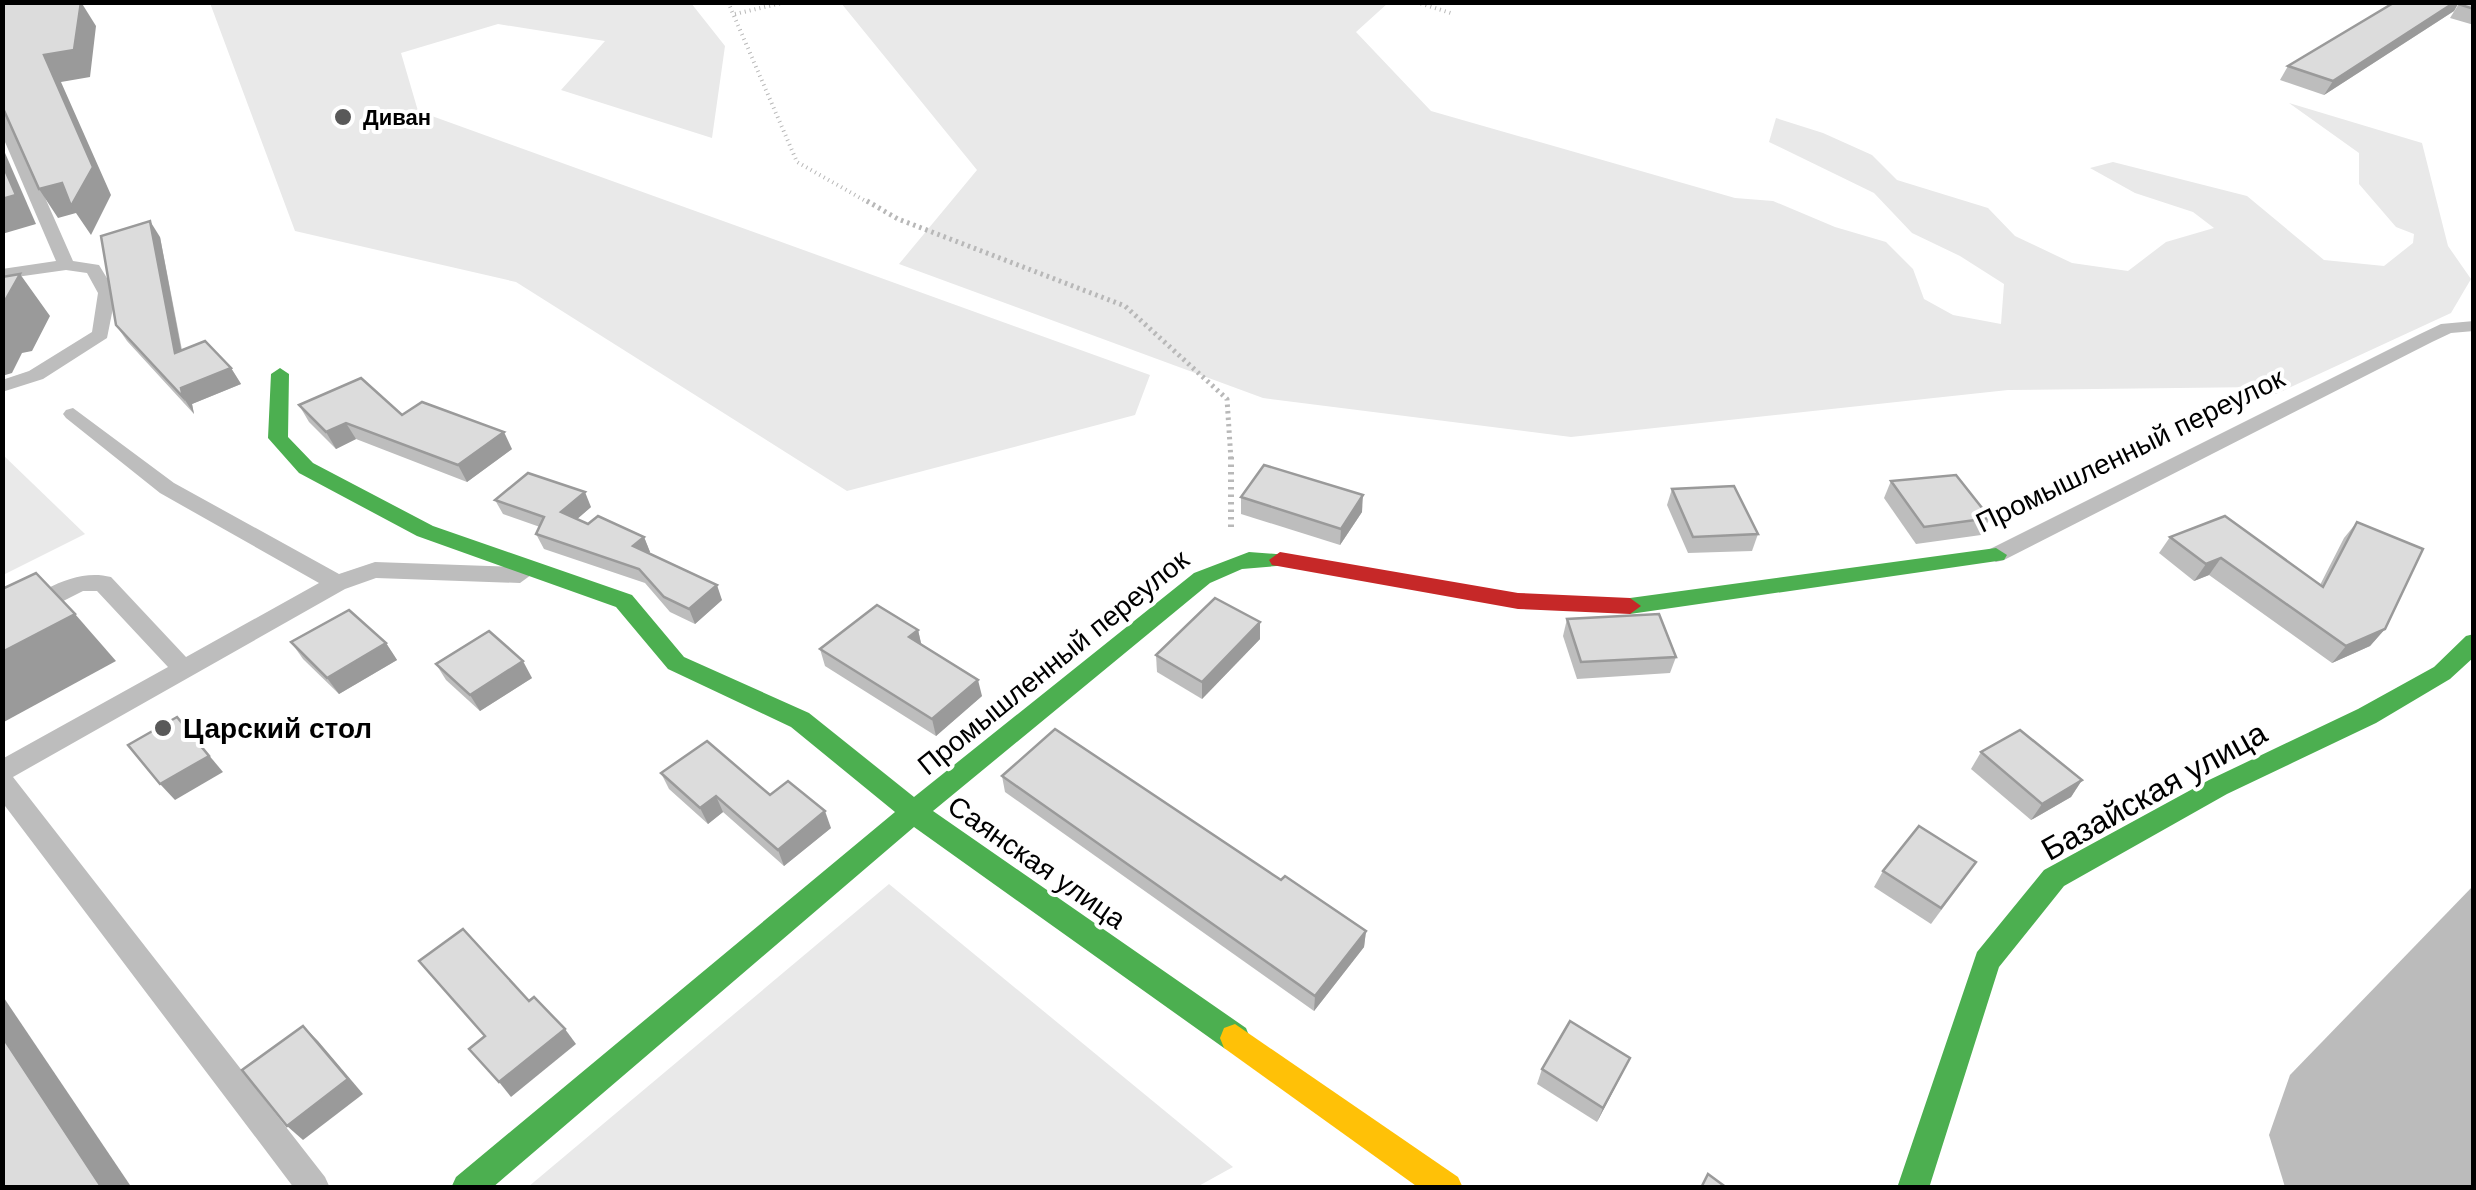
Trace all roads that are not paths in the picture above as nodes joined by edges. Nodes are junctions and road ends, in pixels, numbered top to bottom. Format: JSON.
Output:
{"nodes":[{"id":1,"x":2,"y":116,"type":"edge"},
{"id":2,"x":66,"y":264,"type":"junction"},
{"id":3,"x":2,"y":274,"type":"edge"},
{"id":4,"x":2474,"y":326,"type":"edge"},
{"id":5,"x":280,"y":374,"type":"dead end"},
{"id":6,"x":2,"y":386,"type":"edge"},
{"id":7,"x":73,"y":414,"type":"dead end"},
{"id":8,"x":1996,"y":555,"type":"joint"},
{"id":9,"x":554,"y":576,"type":"junction"},
{"id":10,"x":337,"y":583,"type":"junction"},
{"id":11,"x":2,"y":624,"type":"edge"},
{"id":12,"x":2474,"y":642,"type":"edge"},
{"id":13,"x":184,"y":668,"type":"junction"},
{"id":14,"x":2,"y":771,"type":"edge"},
{"id":15,"x":2,"y":782,"type":"edge"},
{"id":16,"x":915,"y":813,"type":"junction"},
{"id":17,"x":314,"y":1188,"type":"edge"},
{"id":18,"x":467,"y":1188,"type":"edge"},
{"id":19,"x":1446,"y":1188,"type":"edge"},
{"id":20,"x":1912,"y":1188,"type":"edge"}],
"edges":[{"from":1,"to":2,"type":"lane"},
{"from":2,"to":3,"type":"lane"},
{"from":2,"to":6,"type":"lane"},
{"from":4,"to":8,"type":"lane","name":"Промышленный переулок"},
{"from":5,"to":9,"type":"street","name":"Саянская улица"},
{"from":7,"to":10,"type":"lane"},
{"from":8,"to":16,"type":"street","name":"Промышленный переулок"},
{"from":9,"to":10,"type":"lane"},
{"from":9,"to":16,"type":"street","name":"Саянская улица"},
{"from":10,"to":13,"type":"lane"},
{"from":11,"to":13,"type":"lane"},
{"from":12,"to":20,"type":"street","name":"Базайская улица"},
{"from":13,"to":14,"type":"lane"},
{"from":15,"to":17,"type":"lane"},
{"from":16,"to":18,"type":"street","name":"Промышленный переулок"},
{"from":16,"to":19,"type":"street","name":"Саянская улица"}]}
